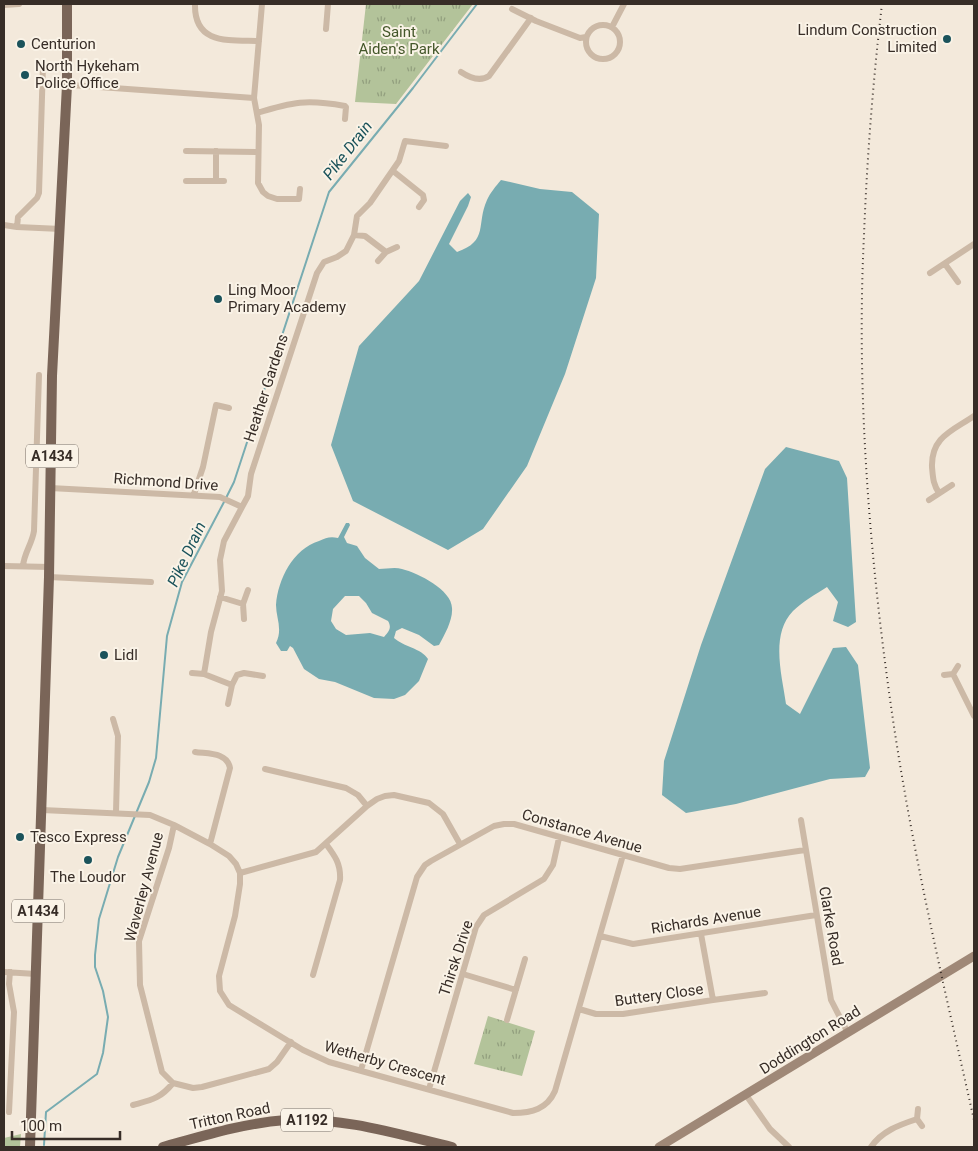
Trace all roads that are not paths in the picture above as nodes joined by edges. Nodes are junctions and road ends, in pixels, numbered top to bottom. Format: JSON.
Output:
{"nodes":[{"id":1,"x":8,"y":4,"type":"edge"},
{"id":2,"x":19,"y":4,"type":"edge"},
{"id":3,"x":66,"y":4,"type":"edge"},
{"id":4,"x":195,"y":4,"type":"edge"},
{"id":5,"x":262,"y":4,"type":"edge"},
{"id":6,"x":328,"y":4,"type":"edge"},
{"id":7,"x":624,"y":4,"type":"edge"},
{"id":8,"x":512,"y":9,"type":"dead end"},
{"id":9,"x":531,"y":18,"type":"junction"},
{"id":10,"x":612,"y":27,"type":"junction"},
{"id":11,"x":326,"y":29,"type":"dead end"},
{"id":12,"x":586,"y":37,"type":"junction"},
{"id":13,"x":259,"y":41,"type":"junction"},
{"id":14,"x":43,"y":65,"type":"dead end"},
{"id":15,"x":461,"y":72,"type":"dead end"},
{"id":16,"x":43,"y":83,"type":"junction"},
{"id":17,"x":67,"y":85,"type":"junction"},
{"id":18,"x":254,"y":98,"type":"junction"},
{"id":19,"x":257,"y":113,"type":"junction"},
{"id":20,"x":345,"y":119,"type":"dead end"},
{"id":21,"x":446,"y":146,"type":"dead end"},
{"id":22,"x":186,"y":150,"type":"dead end"},
{"id":23,"x":216,"y":151,"type":"junction"},
{"id":24,"x":258,"y":152,"type":"junction"},
{"id":25,"x":393,"y":171,"type":"junction"},
{"id":26,"x":186,"y":181,"type":"dead end"},
{"id":27,"x":216,"y":181,"type":"junction"},
{"id":28,"x":224,"y":181,"type":"dead end"},
{"id":29,"x":300,"y":189,"type":"dead end"},
{"id":30,"x":419,"y":207,"type":"dead end"},
{"id":31,"x":4,"y":225,"type":"edge"},
{"id":32,"x":17,"y":227,"type":"junction"},
{"id":33,"x":61,"y":229,"type":"junction"},
{"id":34,"x":354,"y":235,"type":"junction"},
{"id":35,"x":974,"y":244,"type":"edge"},
{"id":36,"x":397,"y":247,"type":"dead end"},
{"id":37,"x":386,"y":252,"type":"junction"},
{"id":38,"x":378,"y":261,"type":"dead end"},
{"id":39,"x":945,"y":264,"type":"junction"},
{"id":40,"x":930,"y":273,"type":"dead end"},
{"id":41,"x":958,"y":282,"type":"dead end"},
{"id":42,"x":39,"y":375,"type":"dead end"},
{"id":43,"x":229,"y":408,"type":"dead end"},
{"id":44,"x":974,"y":416,"type":"edge"},
{"id":45,"x":952,"y":485,"type":"dead end"},
{"id":46,"x":50,"y":488,"type":"junction"},
{"id":47,"x":939,"y":493,"type":"junction"},
{"id":48,"x":194,"y":494,"type":"junction"},
{"id":49,"x":929,"y":500,"type":"dead end"},
{"id":50,"x":242,"y":507,"type":"junction"},
{"id":51,"x":4,"y":566,"type":"edge"},
{"id":52,"x":23,"y":566,"type":"junction"},
{"id":53,"x":49,"y":572,"type":"junction"},
{"id":54,"x":151,"y":582,"type":"dead end"},
{"id":55,"x":248,"y":590,"type":"dead end"},
{"id":56,"x":220,"y":597,"type":"junction"},
{"id":57,"x":243,"y":604,"type":"junction"},
{"id":58,"x":244,"y":619,"type":"dead end"},
{"id":59,"x":958,"y":666,"type":"dead end"},
{"id":60,"x":192,"y":673,"type":"dead end"},
{"id":61,"x":204,"y":674,"type":"junction"},
{"id":62,"x":944,"y":674,"type":"dead end"},
{"id":63,"x":953,"y":674,"type":"junction"},
{"id":64,"x":264,"y":676,"type":"dead end"},
{"id":65,"x":232,"y":685,"type":"junction"},
{"id":66,"x":228,"y":704,"type":"dead end"},
{"id":67,"x":974,"y":716,"type":"edge"},
{"id":68,"x":113,"y":719,"type":"dead end"},
{"id":69,"x":195,"y":752,"type":"dead end"},
{"id":70,"x":265,"y":769,"type":"dead end"},
{"id":71,"x":367,"y":806,"type":"junction"},
{"id":72,"x":42,"y":810,"type":"junction"},
{"id":73,"x":116,"y":812,"type":"junction"},
{"id":74,"x":800,"y":820,"type":"dead end"},
{"id":75,"x":174,"y":825,"type":"junction"},
{"id":76,"x":559,"y":838,"type":"junction"},
{"id":77,"x":210,"y":844,"type":"junction"},
{"id":78,"x":326,"y":844,"type":"junction"},
{"id":79,"x":460,"y":844,"type":"junction"},
{"id":80,"x":805,"y":850,"type":"junction"},
{"id":81,"x":623,"y":855,"type":"junction"},
{"id":82,"x":240,"y":873,"type":"junction"},
{"id":83,"x":816,"y":915,"type":"junction"},
{"id":84,"x":701,"y":934,"type":"junction"},
{"id":85,"x":600,"y":936,"type":"junction"},
{"id":86,"x":974,"y":956,"type":"edge"},
{"id":87,"x":525,"y":960,"type":"dead end"},
{"id":88,"x":7,"y":972,"type":"edge"},
{"id":89,"x":36,"y":974,"type":"junction"},
{"id":90,"x":463,"y":974,"type":"junction"},
{"id":91,"x":313,"y":975,"type":"dead end"},
{"id":92,"x":516,"y":990,"type":"junction"},
{"id":93,"x":765,"y":993,"type":"dead end"},
{"id":94,"x":713,"y":1000,"type":"junction"},
{"id":95,"x":579,"y":1009,"type":"junction"},
{"id":96,"x":507,"y":1020,"type":"dead end"},
{"id":97,"x":848,"y":1033,"type":"junction"},
{"id":98,"x":290,"y":1042,"type":"junction"},
{"id":99,"x":361,"y":1070,"type":"junction"},
{"id":100,"x":173,"y":1083,"type":"junction"},
{"id":101,"x":429,"y":1089,"type":"junction"},
{"id":102,"x":746,"y":1095,"type":"junction"},
{"id":103,"x":133,"y":1104,"type":"dead end"},
{"id":104,"x":918,"y":1108,"type":"dead end"},
{"id":105,"x":8,"y":1112,"type":"dead end"},
{"id":106,"x":917,"y":1119,"type":"junction"},
{"id":107,"x":922,"y":1126,"type":"dead end"},
{"id":108,"x":30,"y":1147,"type":"edge"},
{"id":109,"x":163,"y":1147,"type":"edge"},
{"id":110,"x":452,"y":1147,"type":"edge"},
{"id":111,"x":661,"y":1147,"type":"edge"},
{"id":112,"x":789,"y":1147,"type":"edge"},
{"id":113,"x":871,"y":1147,"type":"edge"}],
"edges":[{"from":1,"to":2,"type":"street"},
{"from":3,"to":17,"type":"main road","number":"A1434"},
{"from":4,"to":13,"type":"street"},
{"from":5,"to":13,"type":"street"},
{"from":6,"to":11,"type":"street"},
{"from":7,"to":10,"type":"street"},
{"from":8,"to":9,"type":"street"},
{"from":9,"to":12,"type":"street"},
{"from":9,"to":15,"type":"street"},
{"from":10,"to":12,"type":"street"},
{"from":10,"to":12,"type":"street"},
{"from":13,"to":18,"type":"street"},
{"from":14,"to":16,"type":"street"},
{"from":16,"to":17,"type":"street"},
{"from":16,"to":32,"type":"street"},
{"from":17,"to":18,"type":"street"},
{"from":17,"to":33,"type":"main road","number":"A1434"},
{"from":18,"to":19,"type":"street"},
{"from":19,"to":20,"type":"street"},
{"from":19,"to":24,"type":"street"},
{"from":21,"to":25,"type":"street","name":"Heather Gardens"},
{"from":22,"to":23,"type":"street"},
{"from":23,"to":24,"type":"street"},
{"from":23,"to":27,"type":"street"},
{"from":24,"to":29,"type":"street"},
{"from":25,"to":30,"type":"street"},
{"from":25,"to":34,"type":"street","name":"Heather Gardens"},
{"from":26,"to":27,"type":"street"},
{"from":27,"to":28,"type":"street"},
{"from":31,"to":32,"type":"street"},
{"from":32,"to":33,"type":"street"},
{"from":33,"to":46,"type":"main road","number":"A1434"},
{"from":34,"to":37,"type":"street"},
{"from":34,"to":50,"type":"street","name":"Heather Gardens"},
{"from":35,"to":39,"type":"street"},
{"from":36,"to":37,"type":"street"},
{"from":37,"to":38,"type":"street"},
{"from":39,"to":40,"type":"street"},
{"from":39,"to":41,"type":"street"},
{"from":42,"to":52,"type":"street"},
{"from":43,"to":48,"type":"street"},
{"from":44,"to":47,"type":"street"},
{"from":45,"to":47,"type":"street"},
{"from":46,"to":48,"type":"street","name":"Richmond Drive"},
{"from":46,"to":53,"type":"main road","number":"A1434"},
{"from":47,"to":49,"type":"street"},
{"from":48,"to":50,"type":"street","name":"Richmond Drive"},
{"from":50,"to":56,"type":"street"},
{"from":51,"to":52,"type":"street"},
{"from":52,"to":53,"type":"street"},
{"from":53,"to":54,"type":"street"},
{"from":53,"to":72,"type":"main road","number":"A1434"},
{"from":55,"to":57,"type":"street"},
{"from":56,"to":57,"type":"street"},
{"from":56,"to":61,"type":"street"},
{"from":57,"to":58,"type":"street"},
{"from":59,"to":63,"type":"street"},
{"from":60,"to":61,"type":"street"},
{"from":61,"to":65,"type":"street"},
{"from":62,"to":63,"type":"street"},
{"from":63,"to":67,"type":"street"},
{"from":64,"to":65,"type":"street"},
{"from":65,"to":66,"type":"street"},
{"from":68,"to":73,"type":"street"},
{"from":69,"to":77,"type":"street"},
{"from":70,"to":71,"type":"street"},
{"from":71,"to":78,"type":"street"},
{"from":71,"to":79,"type":"street"},
{"from":72,"to":73,"type":"street"},
{"from":72,"to":89,"type":"main road","number":"A1434"},
{"from":73,"to":75,"type":"street"},
{"from":74,"to":80,"type":"street","name":"Clarke Road"},
{"from":75,"to":77,"type":"street"},
{"from":75,"to":100,"type":"street","name":"Waverley Avenue"},
{"from":76,"to":79,"type":"street","name":"Constance Avenue"},
{"from":76,"to":81,"type":"street","name":"Constance Avenue"},
{"from":76,"to":90,"type":"street","name":"Thirsk Drive"},
{"from":77,"to":82,"type":"street"},
{"from":78,"to":82,"type":"street"},
{"from":78,"to":91,"type":"street"},
{"from":79,"to":99,"type":"street","name":"Constance Avenue"},
{"from":80,"to":81,"type":"street","name":"Constance Avenue"},
{"from":80,"to":83,"type":"street","name":"Clarke Road"},
{"from":81,"to":85,"type":"street","name":"Wetherby Crescent"},
{"from":82,"to":98,"type":"street","name":"Wetherby Crescent"},
{"from":83,"to":84,"type":"street","name":"Richards Avenue"},
{"from":83,"to":97,"type":"street","name":"Clarke Road"},
{"from":84,"to":85,"type":"street","name":"Richards Avenue"},
{"from":84,"to":94,"type":"street","name":"Buttery Close"},
{"from":85,"to":95,"type":"street","name":"Wetherby Crescent"},
{"from":86,"to":97,"type":"main road","name":"Doddington Road"},
{"from":87,"to":92,"type":"street"},
{"from":88,"to":89,"type":"street"},
{"from":88,"to":105,"type":"street"},
{"from":89,"to":108,"type":"main road","number":"A1434"},
{"from":90,"to":92,"type":"street"},
{"from":90,"to":101,"type":"street","name":"Thirsk Drive"},
{"from":92,"to":96,"type":"street"},
{"from":93,"to":94,"type":"street","name":"Buttery Close"},
{"from":94,"to":95,"type":"street","name":"Buttery Close"},
{"from":95,"to":101,"type":"street","name":"Wetherby Crescent"},
{"from":97,"to":102,"type":"main road","name":"Doddington Road"},
{"from":98,"to":99,"type":"street","name":"Wetherby Crescent"},
{"from":98,"to":100,"type":"street"},
{"from":99,"to":101,"type":"street","name":"Wetherby Crescent"},
{"from":100,"to":103,"type":"street"},
{"from":102,"to":111,"type":"main road","name":"Doddington Road"},
{"from":102,"to":112,"type":"street"},
{"from":104,"to":106,"type":"street"},
{"from":106,"to":107,"type":"street"},
{"from":106,"to":113,"type":"street"},
{"from":109,"to":110,"type":"main road","name":"Tritton Road","number":"A1192"}]}
